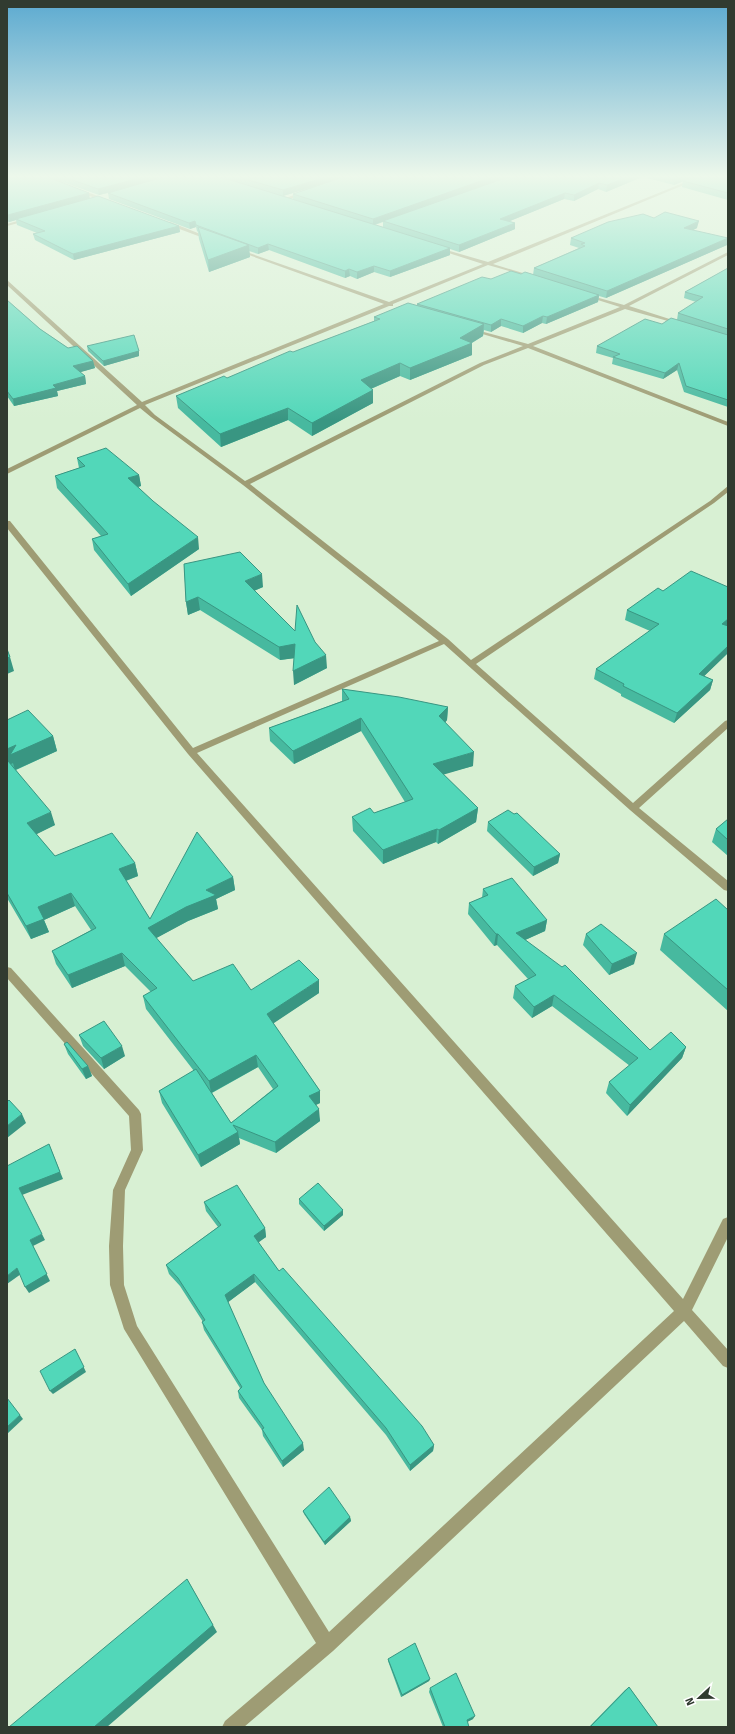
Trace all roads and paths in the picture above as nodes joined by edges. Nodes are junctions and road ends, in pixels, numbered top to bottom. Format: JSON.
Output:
{"nodes":[{"id":1,"x":263,"y":258,"type":"edge"},
{"id":2,"x":470,"y":258,"type":"edge"},
{"id":3,"x":500,"y":258,"type":"edge"},
{"id":4,"x":719,"y":258,"type":"edge"},
{"id":5,"x":487,"y":263,"type":"junction"},
{"id":6,"x":532,"y":278,"type":"edge"},
{"id":7,"x":7,"y":282,"type":"edge"},
{"id":8,"x":578,"y":292,"type":"edge"},
{"id":9,"x":388,"y":304,"type":"junction"},
{"id":10,"x":395,"y":307,"type":"edge"},
{"id":11,"x":624,"y":307,"type":"junction"},
{"id":12,"x":683,"y":325,"type":"edge"},
{"id":13,"x":462,"y":326,"type":"edge"},
{"id":14,"x":526,"y":345,"type":"junction"},
{"id":15,"x":141,"y":405,"type":"junction"},
{"id":16,"x":728,"y":424,"type":"edge"},
{"id":17,"x":7,"y":472,"type":"edge"},
{"id":18,"x":245,"y":484,"type":"junction"},
{"id":19,"x":728,"y":488,"type":"edge"},
{"id":20,"x":7,"y":523,"type":"edge"},
{"id":21,"x":445,"y":641,"type":"junction"},
{"id":22,"x":471,"y":664,"type":"junction"},
{"id":23,"x":728,"y":723,"type":"edge"},
{"id":24,"x":191,"y":752,"type":"junction"},
{"id":25,"x":633,"y":808,"type":"junction"},
{"id":26,"x":728,"y":887,"type":"edge"},
{"id":27,"x":7,"y":971,"type":"edge"},
{"id":28,"x":728,"y":1224,"type":"edge"},
{"id":29,"x":684,"y":1311,"type":"junction"},
{"id":30,"x":728,"y":1361,"type":"edge"},
{"id":31,"x":327,"y":1645,"type":"junction"},
{"id":32,"x":231,"y":1727,"type":"edge"}],
"edges":[{"from":1,"to":9,"type":"street"},
{"from":2,"to":5,"type":"street"},
{"from":3,"to":5,"type":"street"},
{"from":4,"to":11,"type":"street"},
{"from":5,"to":6,"type":"street"},
{"from":5,"to":9,"type":"street"},
{"from":7,"to":15,"type":"street"},
{"from":8,"to":11,"type":"street"},
{"from":9,"to":10,"type":"street"},
{"from":9,"to":15,"type":"street"},
{"from":11,"to":12,"type":"street"},
{"from":11,"to":14,"type":"street"},
{"from":13,"to":14,"type":"street"},
{"from":14,"to":16,"type":"street"},
{"from":14,"to":18,"type":"street"},
{"from":15,"to":17,"type":"street"},
{"from":15,"to":18,"type":"street"},
{"from":18,"to":21,"type":"street"},
{"from":19,"to":22,"type":"street"},
{"from":20,"to":24,"type":"street"},
{"from":21,"to":22,"type":"street"},
{"from":21,"to":24,"type":"street"},
{"from":22,"to":25,"type":"street"},
{"from":23,"to":25,"type":"street"},
{"from":24,"to":29,"type":"street"},
{"from":25,"to":26,"type":"street"},
{"from":27,"to":31,"type":"street"},
{"from":28,"to":29,"type":"street"},
{"from":29,"to":30,"type":"street"},
{"from":29,"to":31,"type":"street"},
{"from":31,"to":32,"type":"street"}]}
